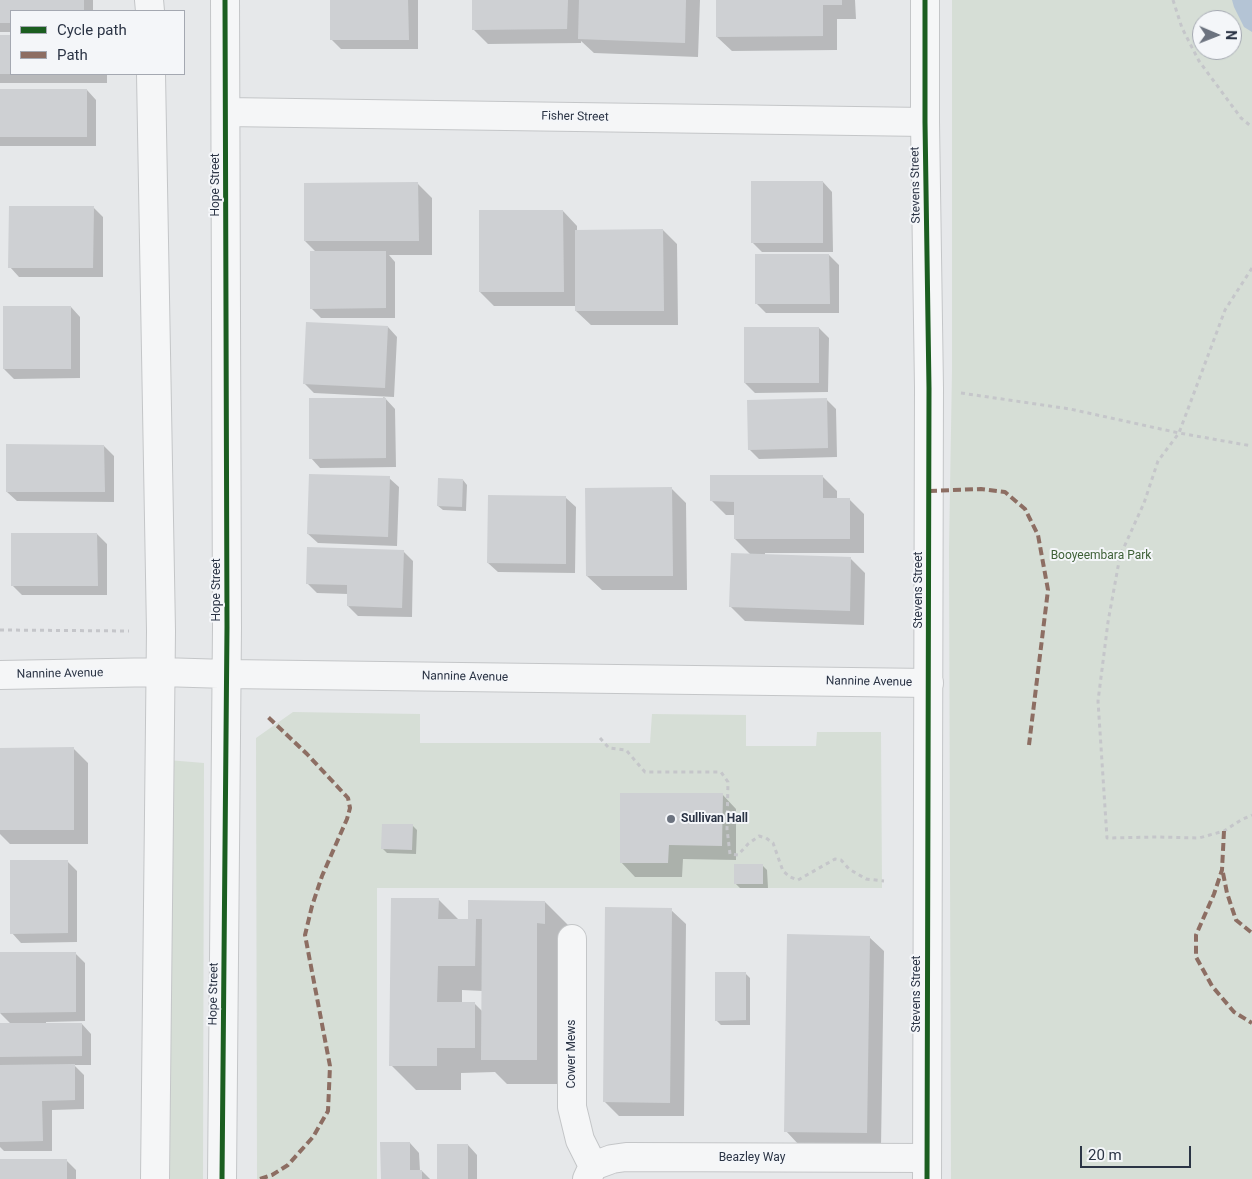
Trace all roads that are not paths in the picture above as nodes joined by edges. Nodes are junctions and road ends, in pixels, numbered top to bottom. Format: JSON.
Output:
{"nodes":[{"id":1,"x":226,"y":0,"type":"edge"},
{"id":2,"x":925,"y":0,"type":"edge"},
{"id":3,"x":151,"y":75,"type":"edge"},
{"id":4,"x":226,"y":112,"type":"junction"},
{"id":5,"x":925,"y":122,"type":"junction"},
{"id":6,"x":161,"y":672,"type":"junction"},
{"id":7,"x":227,"y":674,"type":"junction"},
{"id":8,"x":0,"y":675,"type":"edge"},
{"id":9,"x":929,"y":683,"type":"junction"},
{"id":10,"x":572,"y":939,"type":"dead end"},
{"id":11,"x":927,"y":1168,"type":"edge"},
{"id":12,"x":590,"y":1172,"type":"edge"},
{"id":13,"x":155,"y":1179,"type":"edge"},
{"id":14,"x":222,"y":1179,"type":"edge"}],
"edges":[{"from":1,"to":4,"type":"street","name":"Hope Street"},
{"from":2,"to":5,"type":"street","name":"Stevens Street"},
{"from":3,"to":6,"type":"street"},
{"from":4,"to":5,"type":"street","name":"Fisher Street"},
{"from":4,"to":7,"type":"street","name":"Hope Street"},
{"from":5,"to":9,"type":"street","name":"Stevens Street"},
{"from":6,"to":7,"type":"street","name":"Nannine Avenue"},
{"from":6,"to":8,"type":"street","name":"Nannine Avenue"},
{"from":6,"to":13,"type":"street"},
{"from":7,"to":9,"type":"street","name":"Nannine Avenue"},
{"from":7,"to":14,"type":"street","name":"Hope Street"},
{"from":9,"to":11,"type":"street","name":"Stevens Street"},
{"from":10,"to":12,"type":"street","name":"Cower Mews"},
{"from":11,"to":12,"type":"street","name":"Beazley Way"}]}
